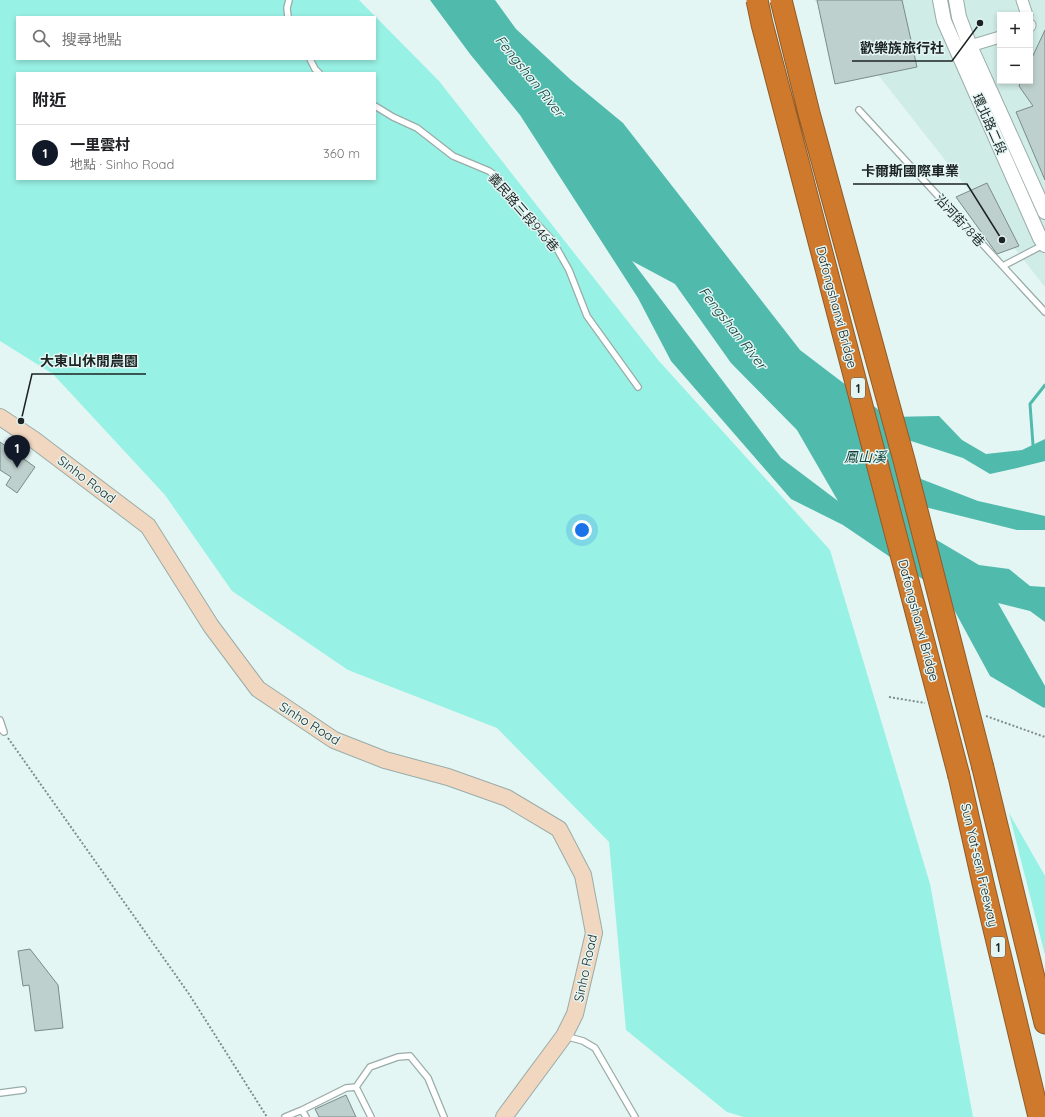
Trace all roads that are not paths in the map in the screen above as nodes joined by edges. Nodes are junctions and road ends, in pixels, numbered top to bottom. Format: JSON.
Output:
{"nodes":[{"id":1,"x":288,"y":0,"type":"edge"},
{"id":2,"x":757,"y":0,"type":"edge"},
{"id":3,"x":781,"y":0,"type":"edge"},
{"id":4,"x":940,"y":0,"type":"edge"},
{"id":5,"x":956,"y":0,"type":"edge"},
{"id":6,"x":1022,"y":0,"type":"edge"},
{"id":7,"x":1026,"y":12,"type":"edge"},
{"id":8,"x":288,"y":16,"type":"edge"},
{"id":9,"x":997,"y":37,"type":"edge"},
{"id":10,"x":970,"y":46,"type":"junction"},
{"id":11,"x":310,"y":60,"type":"edge"},
{"id":12,"x":318,"y":72,"type":"edge"},
{"id":13,"x":376,"y":107,"type":"edge"},
{"id":14,"x":859,"y":110,"type":"dead end"},
{"id":15,"x":1045,"y":212,"type":"edge"},
{"id":16,"x":1045,"y":244,"type":"edge"},
{"id":17,"x":1002,"y":266,"type":"junction"},
{"id":18,"x":1045,"y":312,"type":"edge"},
{"id":19,"x":638,"y":387,"type":"dead end"},
{"id":20,"x":0,"y":417,"type":"edge"},
{"id":21,"x":0,"y":720,"type":"edge"},
{"id":22,"x":2,"y":730,"type":"edge"},
{"id":23,"x":983,"y":768,"type":"joint"},
{"id":24,"x":959,"y":776,"type":"joint"},
{"id":25,"x":1045,"y":1023,"type":"edge"},
{"id":26,"x":564,"y":1036,"type":"junction"},
{"id":27,"x":356,"y":1086,"type":"junction"},
{"id":28,"x":23,"y":1090,"type":"dead end"},
{"id":29,"x":0,"y":1093,"type":"edge"},
{"id":30,"x":302,"y":1110,"type":"junction"},
{"id":31,"x":285,"y":1117,"type":"edge"},
{"id":32,"x":306,"y":1117,"type":"edge"},
{"id":33,"x":370,"y":1117,"type":"edge"},
{"id":34,"x":444,"y":1117,"type":"edge"},
{"id":35,"x":504,"y":1117,"type":"edge"},
{"id":36,"x":635,"y":1117,"type":"edge"},
{"id":37,"x":1039,"y":1117,"type":"edge"}],
"edges":[{"from":1,"to":8,"type":"lane"},
{"from":2,"to":24,"type":"highway","name":"Dafongshanxi Bridge","number":"1","bridge":true},
{"from":3,"to":23,"type":"highway","name":"Dafongshanxi Bridge","number":"1","bridge":true},
{"from":4,"to":16,"type":"street","name":"環北路二段"},
{"from":5,"to":10,"type":"street","name":"環北路二段"},
{"from":6,"to":7,"type":"street"},
{"from":9,"to":10,"type":"street"},
{"from":10,"to":15,"type":"street","name":"環北路二段"},
{"from":11,"to":12,"type":"lane"},
{"from":13,"to":19,"type":"lane","name":"義民路三段946巷"},
{"from":14,"to":17,"type":"lane","name":"沿河街78巷"},
{"from":16,"to":17,"type":"lane"},
{"from":17,"to":18,"type":"lane","name":"沿河街78巷"},
{"from":20,"to":26,"type":"main road","name":"Sinho Road"},
{"from":21,"to":22,"type":"lane"},
{"from":23,"to":25,"type":"highway","name":"Sun Yat-sen Freeway","number":"1"},
{"from":24,"to":37,"type":"highway","name":"Sun Yat-sen Freeway","number":"1"},
{"from":26,"to":35,"type":"main road","name":"Sinho Road"},
{"from":26,"to":36,"type":"lane"},
{"from":27,"to":30,"type":"lane"},
{"from":27,"to":33,"type":"lane"},
{"from":27,"to":34,"type":"lane"},
{"from":28,"to":29,"type":"lane"},
{"from":30,"to":31,"type":"lane"},
{"from":30,"to":32,"type":"lane"}]}
